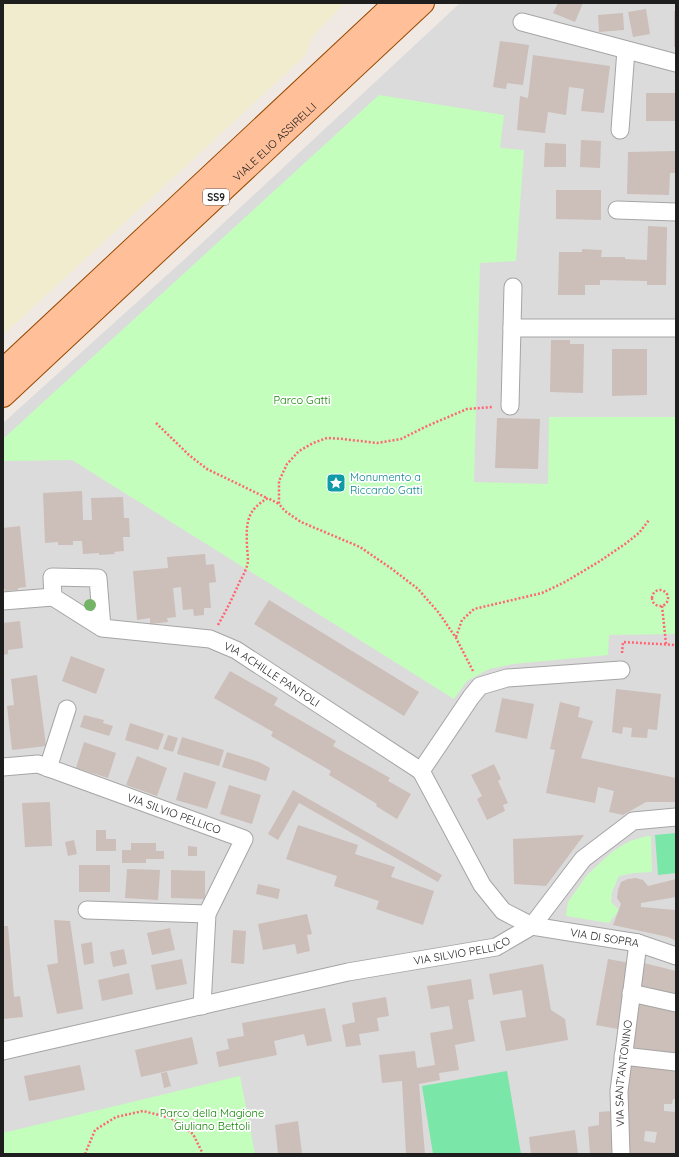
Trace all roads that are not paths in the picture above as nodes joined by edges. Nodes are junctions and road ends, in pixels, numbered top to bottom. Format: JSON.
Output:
{"nodes":[{"id":1,"x":395,"y":3,"type":"edge"},
{"id":2,"x":423,"y":3,"type":"edge"},
{"id":3,"x":522,"y":22,"type":"dead end"},
{"id":4,"x":626,"y":50,"type":"junction"},
{"id":5,"x":676,"y":63,"type":"edge"},
{"id":6,"x":620,"y":130,"type":"dead end"},
{"id":7,"x":617,"y":210,"type":"dead end"},
{"id":8,"x":676,"y":212,"type":"edge"},
{"id":9,"x":513,"y":287,"type":"dead end"},
{"id":10,"x":512,"y":328,"type":"junction"},
{"id":11,"x":676,"y":328,"type":"edge"},
{"id":12,"x":5,"y":386,"type":"edge"},
{"id":13,"x":510,"y":406,"type":"road end"},
{"id":14,"x":53,"y":597,"type":"junction"},
{"id":15,"x":3,"y":601,"type":"edge"},
{"id":16,"x":102,"y":628,"type":"junction"},
{"id":17,"x":621,"y":670,"type":"road end"},
{"id":18,"x":67,"y":708,"type":"dead end"},
{"id":19,"x":3,"y":767,"type":"edge"},
{"id":20,"x":48,"y":768,"type":"junction"},
{"id":21,"x":422,"y":771,"type":"junction"},
{"id":22,"x":676,"y":817,"type":"edge"},
{"id":23,"x":87,"y":910,"type":"dead end"},
{"id":24,"x":207,"y":914,"type":"junction"},
{"id":25,"x":532,"y":926,"type":"junction"},
{"id":26,"x":638,"y":943,"type":"junction"},
{"id":27,"x":676,"y":956,"type":"edge"},
{"id":28,"x":631,"y":993,"type":"junction"},
{"id":29,"x":676,"y":1003,"type":"edge"},
{"id":30,"x":202,"y":1006,"type":"junction"},
{"id":31,"x":3,"y":1051,"type":"edge"},
{"id":32,"x":623,"y":1056,"type":"junction"},
{"id":33,"x":676,"y":1062,"type":"edge"},
{"id":34,"x":621,"y":1154,"type":"edge"}],
"edges":[{"from":1,"to":12,"type":"main road","name":"VIALE ELIO ASSIRELLI","number":"SS9"},
{"from":2,"to":12,"type":"main road","name":"VIALE ELIO ASSIRELLI","number":"SS9"},
{"from":3,"to":4,"type":"street"},
{"from":4,"to":5,"type":"street"},
{"from":4,"to":6,"type":"street"},
{"from":7,"to":8,"type":"street"},
{"from":9,"to":10,"type":"street"},
{"from":10,"to":11,"type":"street"},
{"from":10,"to":13,"type":"street"},
{"from":14,"to":15,"type":"street"},
{"from":14,"to":16,"type":"street","name":"VIA ACHILLE PANTOLI"},
{"from":14,"to":16,"type":"street"},
{"from":16,"to":21,"type":"street","name":"VIA ACHILLE PANTOLI"},
{"from":17,"to":21,"type":"street"},
{"from":18,"to":20,"type":"street"},
{"from":19,"to":20,"type":"street","name":"VIA SILVIO PELLICO"},
{"from":20,"to":24,"type":"street","name":"VIA SILVIO PELLICO"},
{"from":21,"to":25,"type":"street","name":"VIA ACHILLE PANTOLI"},
{"from":22,"to":25,"type":"street","name":"VIA SILVIO PELLICO"},
{"from":23,"to":24,"type":"street"},
{"from":24,"to":30,"type":"street","name":"VIA SILVIO PELLICO"},
{"from":25,"to":26,"type":"street","name":"VIA DI SOPRA"},
{"from":25,"to":30,"type":"street","name":"VIA SILVIO PELLICO"},
{"from":26,"to":27,"type":"street","name":"VIA DI SOPRA"},
{"from":26,"to":28,"type":"street","name":"VIA SANT'ANTONINO"},
{"from":28,"to":29,"type":"street"},
{"from":28,"to":32,"type":"street","name":"VIA SANT'ANTONINO"},
{"from":30,"to":31,"type":"street","name":"VIA SILVIO PELLICO"},
{"from":32,"to":33,"type":"street"},
{"from":32,"to":34,"type":"street","name":"VIA SANT'ANTONINO"}]}
